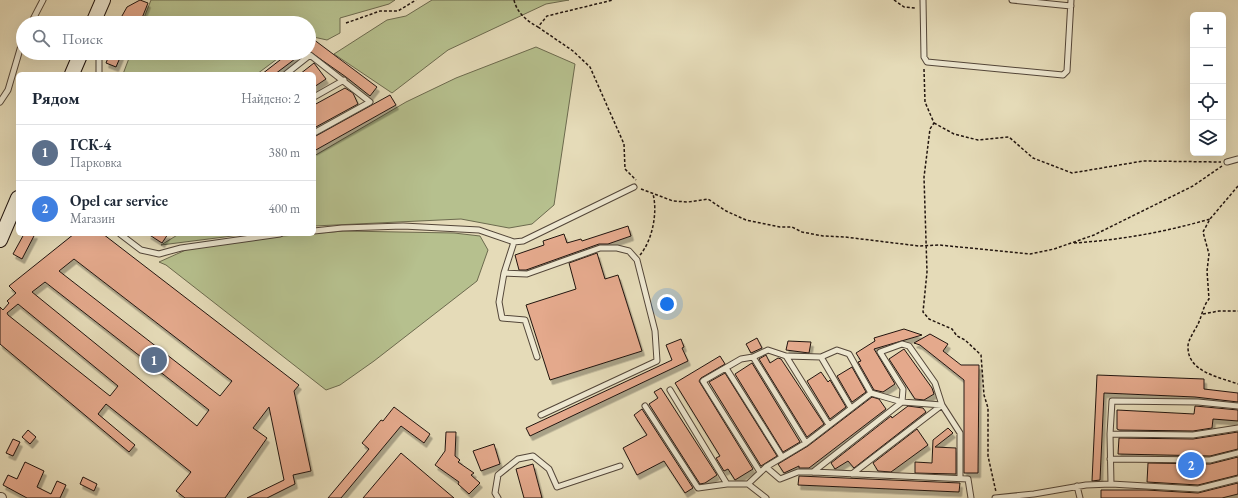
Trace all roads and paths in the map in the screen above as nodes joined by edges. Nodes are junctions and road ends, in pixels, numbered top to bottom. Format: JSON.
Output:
{"nodes":[{"id":1,"x":43,"y":0,"type":"edge"},
{"id":2,"x":103,"y":0,"type":"edge"},
{"id":3,"x":416,"y":0,"type":"edge"},
{"id":4,"x":514,"y":0,"type":"edge"},
{"id":5,"x":613,"y":0,"type":"edge"},
{"id":6,"x":894,"y":0,"type":"edge"},
{"id":7,"x":923,"y":0,"type":"edge"},
{"id":8,"x":1012,"y":0,"type":"edge"},
{"id":9,"x":1071,"y":3,"type":"edge"},
{"id":10,"x":923,"y":8,"type":"junction"},
{"id":11,"x":35,"y":16,"type":"edge"},
{"id":12,"x":96,"y":16,"type":"edge"},
{"id":13,"x":346,"y":23,"type":"dead end"},
{"id":14,"x":538,"y":28,"type":"junction"},
{"id":15,"x":17,"y":60,"type":"edge"},
{"id":16,"x":78,"y":60,"type":"edge"},
{"id":17,"x":99,"y":60,"type":"edge"},
{"id":18,"x":305,"y":60,"type":"edge"},
{"id":19,"x":316,"y":60,"type":"edge"},
{"id":20,"x":925,"y":60,"type":"junction"},
{"id":21,"x":73,"y":72,"type":"edge"},
{"id":22,"x":99,"y":72,"type":"edge"},
{"id":23,"x":289,"y":72,"type":"edge"},
{"id":24,"x":344,"y":80,"type":"junction"},
{"id":25,"x":316,"y":96,"type":"edge"},
{"id":26,"x":0,"y":102,"type":"edge"},
{"id":27,"x":934,"y":123,"type":"junction"},
{"id":28,"x":316,"y":132,"type":"edge"},
{"id":29,"x":1238,"y":159,"type":"edge"},
{"id":30,"x":1227,"y":162,"type":"junction"},
{"id":31,"x":1238,"y":186,"type":"edge"},
{"id":32,"x":634,"y":187,"type":"dead end"},
{"id":33,"x":652,"y":193,"type":"junction"},
{"id":34,"x":16,"y":203,"type":"edge"},
{"id":35,"x":1210,"y":219,"type":"junction"},
{"id":36,"x":316,"y":230,"type":"edge"},
{"id":37,"x":123,"y":236,"type":"edge"},
{"id":38,"x":266,"y":236,"type":"edge"},
{"id":39,"x":0,"y":240,"type":"edge"},
{"id":40,"x":514,"y":242,"type":"junction"},
{"id":41,"x":1071,"y":243,"type":"junction"},
{"id":42,"x":927,"y":246,"type":"junction"},
{"id":43,"x":637,"y":260,"type":"junction"},
{"id":44,"x":504,"y":273,"type":"junction"},
{"id":45,"x":1238,"y":311,"type":"edge"},
{"id":46,"x":1203,"y":314,"type":"junction"},
{"id":47,"x":786,"y":356,"type":"junction"},
{"id":48,"x":537,"y":357,"type":"dead end"},
{"id":49,"x":753,"y":357,"type":"junction"},
{"id":50,"x":821,"y":357,"type":"junction"},
{"id":51,"x":726,"y":368,"type":"junction"},
{"id":52,"x":1238,"y":384,"type":"edge"},
{"id":53,"x":670,"y":390,"type":"dead end"},
{"id":54,"x":872,"y":393,"type":"junction"},
{"id":55,"x":902,"y":402,"type":"junction"},
{"id":56,"x":942,"y":405,"type":"junction"},
{"id":57,"x":645,"y":406,"type":"dead end"},
{"id":58,"x":1238,"y":406,"type":"edge"},
{"id":59,"x":851,"y":408,"type":"junction"},
{"id":60,"x":541,"y":415,"type":"dead end"},
{"id":61,"x":828,"y":425,"type":"junction"},
{"id":62,"x":1238,"y":428,"type":"edge"},
{"id":63,"x":1110,"y":434,"type":"junction"},
{"id":64,"x":806,"y":443,"type":"junction"},
{"id":65,"x":1238,"y":454,"type":"edge"},
{"id":66,"x":782,"y":458,"type":"junction"},
{"id":67,"x":1110,"y":459,"type":"junction"},
{"id":68,"x":620,"y":466,"type":"dead end"},
{"id":69,"x":766,"y":467,"type":"junction"},
{"id":70,"x":760,"y":472,"type":"junction"},
{"id":71,"x":813,"y":472,"type":"junction"},
{"id":72,"x":852,"y":474,"type":"junction"},
{"id":73,"x":960,"y":478,"type":"junction"},
{"id":74,"x":1238,"y":479,"type":"edge"},
{"id":75,"x":727,"y":484,"type":"junction"},
{"id":76,"x":748,"y":484,"type":"junction"},
{"id":77,"x":1111,"y":484,"type":"junction"},
{"id":78,"x":1078,"y":486,"type":"junction"},
{"id":79,"x":498,"y":498,"type":"edge"},
{"id":80,"x":766,"y":498,"type":"edge"},
{"id":81,"x":971,"y":498,"type":"edge"},
{"id":82,"x":996,"y":498,"type":"edge"},
{"id":83,"x":1080,"y":498,"type":"edge"}],
"edges":[{"from":1,"to":11,"type":"lane"},
{"from":2,"to":12,"type":"main road"},
{"from":3,"to":13,"type":"path"},
{"from":4,"to":14,"type":"path"},
{"from":5,"to":14,"type":"path"},
{"from":6,"to":10,"type":"path"},
{"from":7,"to":10,"type":"lane"},
{"from":8,"to":9,"type":"lane"},
{"from":9,"to":20,"type":"lane"},
{"from":10,"to":20,"type":"lane"},
{"from":14,"to":33,"type":"path"},
{"from":15,"to":26,"type":"lane"},
{"from":16,"to":21,"type":"main road"},
{"from":17,"to":22,"type":"lane"},
{"from":18,"to":23,"type":"lane"},
{"from":19,"to":24,"type":"lane"},
{"from":20,"to":27,"type":"path"},
{"from":24,"to":25,"type":"lane"},
{"from":24,"to":28,"type":"lane"},
{"from":27,"to":30,"type":"path"},
{"from":27,"to":42,"type":"path"},
{"from":29,"to":30,"type":"lane"},
{"from":30,"to":41,"type":"path"},
{"from":31,"to":35,"type":"path"},
{"from":32,"to":40,"type":"lane"},
{"from":33,"to":42,"type":"path"},
{"from":33,"to":43,"type":"path"},
{"from":34,"to":39,"type":"main road"},
{"from":35,"to":41,"type":"path"},
{"from":35,"to":46,"type":"path"},
{"from":36,"to":40,"type":"lane"},
{"from":37,"to":38,"type":"lane"},
{"from":40,"to":44,"type":"lane"},
{"from":41,"to":42,"type":"path"},
{"from":42,"to":82,"type":"path"},
{"from":43,"to":44,"type":"lane"},
{"from":43,"to":60,"type":"lane"},
{"from":44,"to":48,"type":"lane"},
{"from":45,"to":46,"type":"path"},
{"from":46,"to":52,"type":"path"},
{"from":47,"to":49,"type":"lane"},
{"from":47,"to":50,"type":"lane"},
{"from":47,"to":61,"type":"lane"},
{"from":49,"to":51,"type":"lane"},
{"from":49,"to":64,"type":"lane"},
{"from":50,"to":54,"type":"lane"},
{"from":50,"to":59,"type":"lane"},
{"from":51,"to":66,"type":"lane"},
{"from":51,"to":70,"type":"lane"},
{"from":53,"to":75,"type":"lane"},
{"from":54,"to":55,"type":"lane"},
{"from":54,"to":59,"type":"lane"},
{"from":55,"to":56,"type":"lane"},
{"from":55,"to":56,"type":"lane"},
{"from":55,"to":71,"type":"lane"},
{"from":56,"to":72,"type":"lane"},
{"from":56,"to":73,"type":"lane"},
{"from":57,"to":75,"type":"lane"},
{"from":58,"to":63,"type":"lane"},
{"from":59,"to":61,"type":"lane"},
{"from":61,"to":64,"type":"lane"},
{"from":62,"to":63,"type":"lane"},
{"from":63,"to":67,"type":"lane"},
{"from":64,"to":66,"type":"lane"},
{"from":65,"to":67,"type":"lane"},
{"from":66,"to":69,"type":"lane"},
{"from":67,"to":77,"type":"lane"},
{"from":68,"to":79,"type":"lane"},
{"from":69,"to":70,"type":"lane"},
{"from":69,"to":71,"type":"lane"},
{"from":70,"to":76,"type":"lane"},
{"from":71,"to":72,"type":"lane"},
{"from":72,"to":73,"type":"lane"},
{"from":73,"to":81,"type":"lane"},
{"from":74,"to":77,"type":"lane"},
{"from":75,"to":76,"type":"lane"},
{"from":76,"to":80,"type":"lane"},
{"from":77,"to":78,"type":"lane"},
{"from":78,"to":82,"type":"lane"},
{"from":78,"to":83,"type":"lane"}]}
